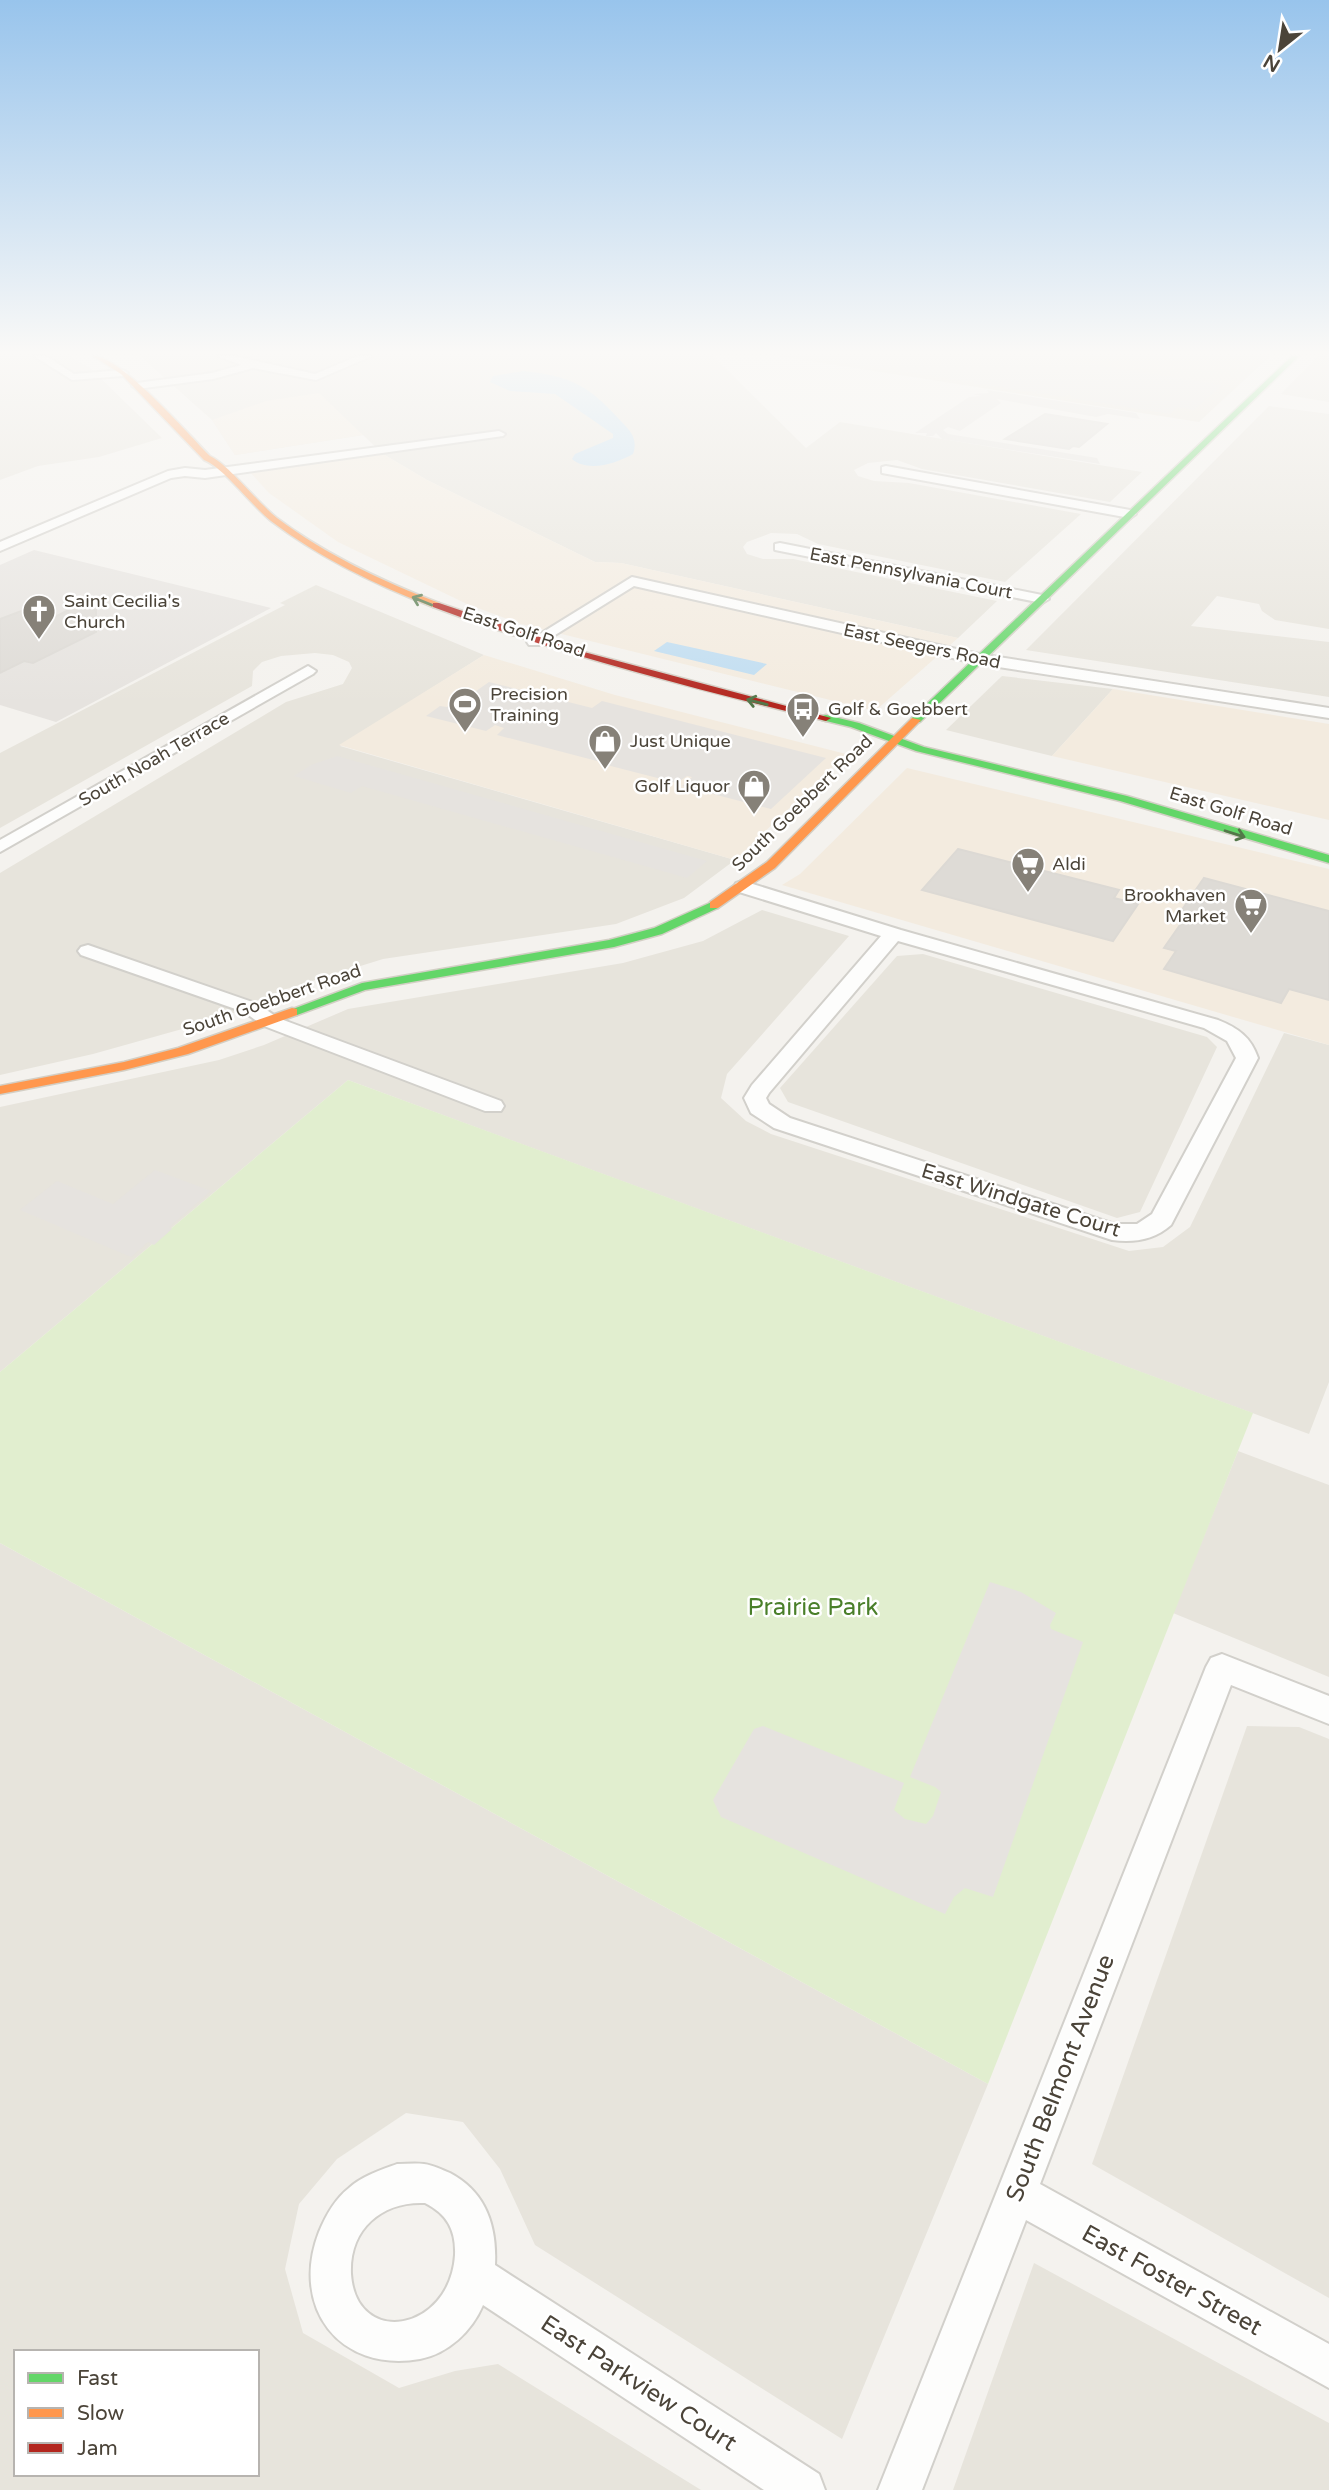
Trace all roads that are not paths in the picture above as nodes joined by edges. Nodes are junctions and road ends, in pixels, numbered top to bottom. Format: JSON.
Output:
{"nodes":[{"id":1,"x":181,"y":472,"type":"edge"},
{"id":2,"x":209,"y":472,"type":"edge"},
{"id":3,"x":215,"y":472,"type":"edge"},
{"id":4,"x":898,"y":472,"type":"edge"},
{"id":5,"x":1174,"y":472,"type":"edge"},
{"id":6,"x":220,"y":492,"type":"dead end"},
{"id":7,"x":1130,"y":514,"type":"junction"},
{"id":8,"x":271,"y":537,"type":"dead end"},
{"id":9,"x":1,"y":542,"type":"edge"},
{"id":10,"x":780,"y":548,"type":"dead end"},
{"id":11,"x":1042,"y":599,"type":"junction"},
{"id":12,"x":406,"y":611,"type":"dead end"},
{"id":13,"x":534,"y":642,"type":"junction"},
{"id":14,"x":517,"y":652,"type":"dead end"},
{"id":15,"x":541,"y":659,"type":"dead end"},
{"id":16,"x":979,"y":659,"type":"junction"},
{"id":17,"x":308,"y":671,"type":"dead end"},
{"id":18,"x":701,"y":704,"type":"dead end"},
{"id":19,"x":1329,"y":713,"type":"edge"},
{"id":20,"x":893,"y":741,"type":"junction"},
{"id":21,"x":1123,"y":798,"type":"junction"},
{"id":22,"x":1254,"y":820,"type":"dead end"},
{"id":23,"x":0,"y":847,"type":"edge"},
{"id":24,"x":1329,"y":859,"type":"edge"},
{"id":25,"x":743,"y":887,"type":"junction"},
{"id":26,"x":894,"y":934,"type":"junction"},
{"id":27,"x":88,"y":951,"type":"dead end"},
{"id":28,"x":271,"y":1022,"type":"junction"},
{"id":29,"x":0,"y":1090,"type":"edge"},
{"id":30,"x":493,"y":1106,"type":"dead end"},
{"id":31,"x":1329,"y":1710,"type":"edge"},
{"id":32,"x":1015,"y":2192,"type":"junction"},
{"id":33,"x":475,"y":2276,"type":"dead end"},
{"id":34,"x":1329,"y":2367,"type":"edge"},
{"id":35,"x":803,"y":2490,"type":"edge"},
{"id":36,"x":900,"y":2490,"type":"edge"}],
"edges":[{"from":1,"to":9,"type":"street"},
{"from":2,"to":6,"type":"main road","name":"East Golf Road"},
{"from":13,"to":3,"type":"main road","name":"East Golf Road","one_way":true},
{"from":4,"to":7,"type":"street"},
{"from":5,"to":7,"type":"main road","name":"South Goebbert Road"},
{"from":7,"to":11,"type":"main road","name":"South Goebbert Road"},
{"from":8,"to":12,"type":"main road"},
{"from":10,"to":11,"type":"street","name":"East Pennsylvania Court"},
{"from":11,"to":16,"type":"main road","name":"South Goebbert Road"},
{"from":13,"to":16,"type":"street","name":"East Seegers Road"},
{"from":20,"to":13,"type":"main road","name":"East Golf Road","one_way":true},
{"from":14,"to":15,"type":"main road","name":"East Golf Road"},
{"from":16,"to":19,"type":"street","name":"East Seegers Road"},
{"from":16,"to":20,"type":"main road","name":"South Goebbert Road"},
{"from":17,"to":23,"type":"street","name":"South Noah Terrace"},
{"from":18,"to":20,"type":"main road","name":"East Golf Road"},
{"from":20,"to":21,"type":"main road","name":"East Golf Road"},
{"from":20,"to":25,"type":"main road","name":"South Goebbert Road"},
{"from":21,"to":22,"type":"main road","name":"East Golf Road"},
{"from":21,"to":24,"type":"main road","name":"East Golf Road","one_way":true},
{"from":25,"to":26,"type":"street","name":"East Windgate Court"},
{"from":25,"to":28,"type":"main road","name":"South Goebbert Road"},
{"from":26,"to":26,"type":"street","name":"East Windgate Court"},
{"from":27,"to":28,"type":"street"},
{"from":28,"to":29,"type":"main road","name":"South Goebbert Road"},
{"from":28,"to":30,"type":"street"},
{"from":31,"to":32,"type":"street","name":"South Belmont Avenue"},
{"from":32,"to":34,"type":"street","name":"East Foster Street"},
{"from":32,"to":36,"type":"street","name":"South Belmont Avenue"},
{"from":33,"to":35,"type":"street","name":"East Parkview Court"}]}
